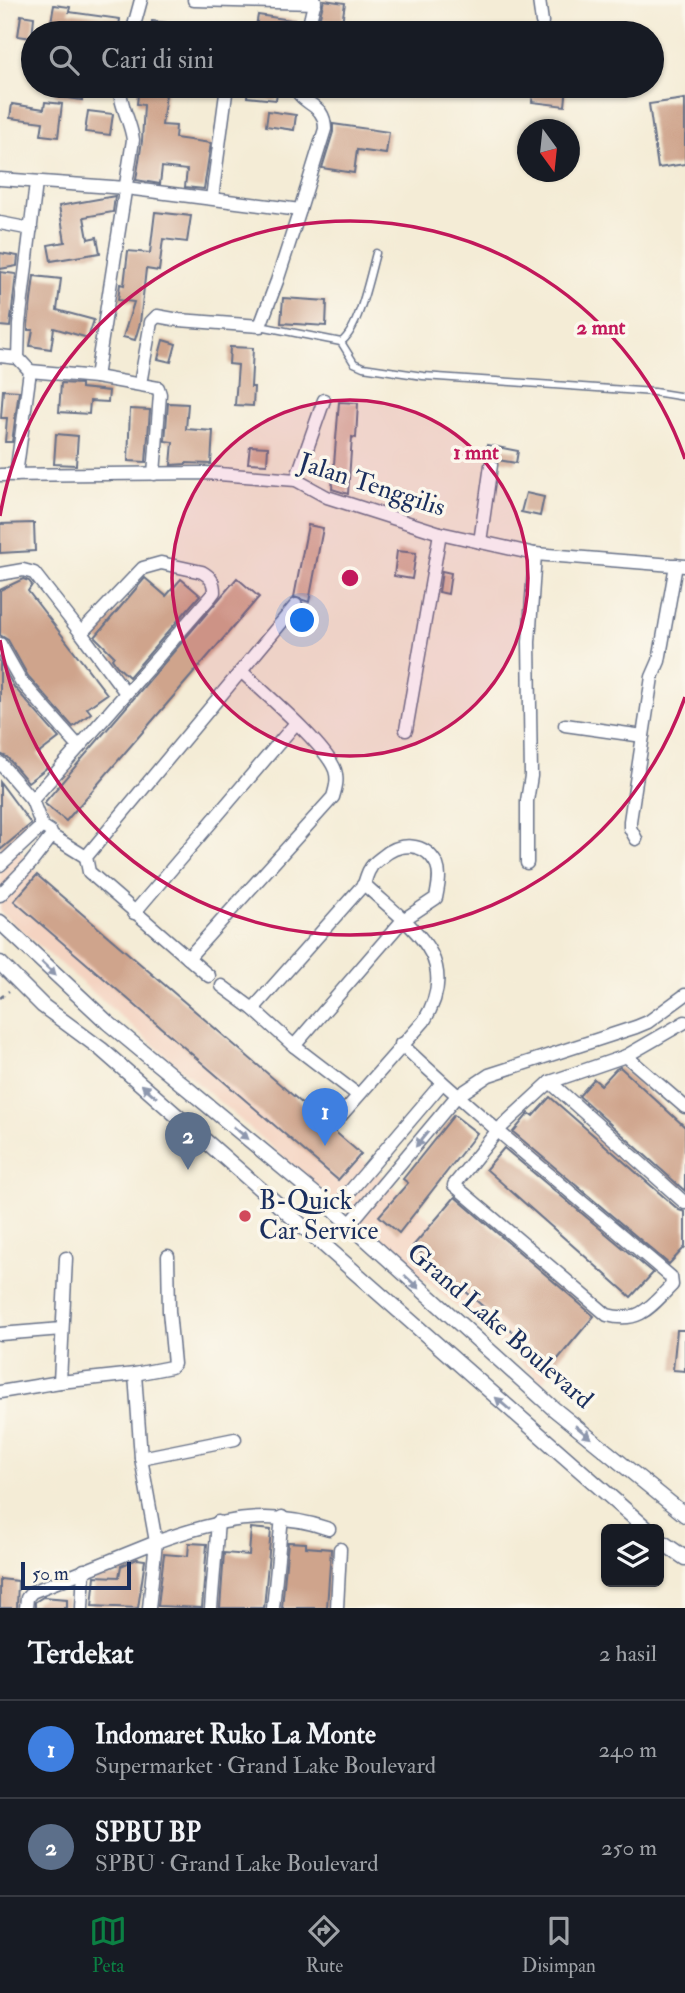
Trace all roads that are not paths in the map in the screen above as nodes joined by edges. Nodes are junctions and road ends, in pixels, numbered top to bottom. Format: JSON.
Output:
{"nodes":[{"id":1,"x":141,"y":0,"type":"edge"},
{"id":2,"x":194,"y":0,"type":"edge"},
{"id":3,"x":539,"y":0,"type":"edge"},
{"id":4,"x":315,"y":1,"type":"edge"},
{"id":5,"x":135,"y":21,"type":"edge"},
{"id":6,"x":310,"y":21,"type":"edge"},
{"id":7,"x":542,"y":21,"type":"edge"},
{"id":8,"x":121,"y":98,"type":"edge"},
{"id":9,"x":225,"y":98,"type":"edge"},
{"id":10,"x":303,"y":98,"type":"edge"},
{"id":11,"x":0,"y":179,"type":"edge"},
{"id":12,"x":36,"y":183,"type":"junction"},
{"id":13,"x":126,"y":188,"type":"junction"},
{"id":14,"x":212,"y":198,"type":"junction"},
{"id":15,"x":300,"y":210,"type":"junction"},
{"id":16,"x":0,"y":223,"type":"edge"},
{"id":17,"x":30,"y":229,"type":"junction"},
{"id":18,"x":376,"y":253,"type":"dead end"},
{"id":19,"x":260,"y":326,"type":"junction"},
{"id":20,"x":341,"y":342,"type":"junction"},
{"id":21,"x":0,"y":356,"type":"edge"},
{"id":22,"x":18,"y":358,"type":"junction"},
{"id":23,"x":30,"y":370,"type":"junction"},
{"id":24,"x":96,"y":377,"type":"junction"},
{"id":25,"x":139,"y":384,"type":"junction"},
{"id":26,"x":685,"y":397,"type":"edge"},
{"id":27,"x":324,"y":400,"type":"dead end"},
{"id":28,"x":491,"y":465,"type":"dead end"},
{"id":29,"x":155,"y":474,"type":"junction"},
{"id":30,"x":0,"y":475,"type":"edge"},
{"id":31,"x":16,"y":475,"type":"junction"},
{"id":32,"x":296,"y":480,"type":"junction"},
{"id":33,"x":440,"y":533,"type":"junction"},
{"id":34,"x":480,"y":542,"type":"junction"},
{"id":35,"x":535,"y":554,"type":"junction"},
{"id":36,"x":680,"y":566,"type":"edge"},
{"id":37,"x":0,"y":574,"type":"edge"},
{"id":38,"x":296,"y":606,"type":"dead end"},
{"id":39,"x":81,"y":632,"type":"junction"},
{"id":40,"x":0,"y":644,"type":"edge"},
{"id":41,"x":241,"y":671,"type":"junction"},
{"id":42,"x":126,"y":693,"type":"junction"},
{"id":43,"x":296,"y":723,"type":"junction"},
{"id":44,"x":565,"y":725,"type":"dead end"},
{"id":45,"x":406,"y":730,"type":"dead end"},
{"id":46,"x":643,"y":736,"type":"junction"},
{"id":47,"x":79,"y":747,"type":"junction"},
{"id":48,"x":0,"y":763,"type":"edge"},
{"id":49,"x":32,"y":800,"type":"junction"},
{"id":50,"x":42,"y":826,"type":"junction"},
{"id":51,"x":52,"y":836,"type":"junction"},
{"id":52,"x":636,"y":839,"type":"dead end"},
{"id":53,"x":86,"y":856,"type":"junction"},
{"id":54,"x":527,"y":863,"type":"dead end"},
{"id":55,"x":0,"y":865,"type":"edge"},
{"id":56,"x":364,"y":884,"type":"junction"},
{"id":57,"x":0,"y":895,"type":"edge"},
{"id":58,"x":134,"y":913,"type":"junction"},
{"id":59,"x":402,"y":920,"type":"junction"},
{"id":60,"x":0,"y":922,"type":"edge"},
{"id":61,"x":188,"y":958,"type":"junction"},
{"id":62,"x":0,"y":963,"type":"edge"},
{"id":63,"x":209,"y":975,"type":"dead end"},
{"id":64,"x":222,"y":986,"type":"dead end"},
{"id":65,"x":685,"y":995,"type":"edge"},
{"id":66,"x":253,"y":1009,"type":"junction"},
{"id":67,"x":685,"y":1021,"type":"edge"},
{"id":68,"x":401,"y":1044,"type":"junction"},
{"id":69,"x":294,"y":1046,"type":"junction"},
{"id":70,"x":626,"y":1056,"type":"junction"},
{"id":71,"x":551,"y":1082,"type":"junction"},
{"id":72,"x":442,"y":1083,"type":"junction"},
{"id":73,"x":358,"y":1095,"type":"junction"},
{"id":74,"x":456,"y":1097,"type":"junction"},
{"id":75,"x":685,"y":1107,"type":"edge"},
{"id":76,"x":337,"y":1120,"type":"dead end"},
{"id":77,"x":498,"y":1130,"type":"junction"},
{"id":78,"x":388,"y":1144,"type":"junction"},
{"id":79,"x":405,"y":1160,"type":"junction"},
{"id":80,"x":685,"y":1203,"type":"edge"},
{"id":81,"x":334,"y":1210,"type":"junction"},
{"id":82,"x":349,"y":1225,"type":"junction"},
{"id":83,"x":168,"y":1256,"type":"dead end"},
{"id":84,"x":66,"y":1258,"type":"dead end"},
{"id":85,"x":62,"y":1329,"type":"junction"},
{"id":86,"x":0,"y":1334,"type":"edge"},
{"id":87,"x":135,"y":1374,"type":"junction"},
{"id":88,"x":60,"y":1382,"type":"junction"},
{"id":89,"x":0,"y":1392,"type":"edge"},
{"id":90,"x":235,"y":1439,"type":"dead end"},
{"id":91,"x":141,"y":1458,"type":"junction"},
{"id":92,"x":685,"y":1515,"type":"edge"},
{"id":93,"x":282,"y":1517,"type":"junction"},
{"id":94,"x":218,"y":1522,"type":"junction"},
{"id":95,"x":641,"y":1524,"type":"edge"},
{"id":96,"x":329,"y":1530,"type":"dead end"},
{"id":97,"x":156,"y":1542,"type":"junction"},
{"id":98,"x":664,"y":1543,"type":"edge"},
{"id":99,"x":340,"y":1549,"type":"dead end"},
{"id":100,"x":685,"y":1558,"type":"edge"},
{"id":101,"x":84,"y":1570,"type":"junction"},
{"id":102,"x":26,"y":1608,"type":"edge"},
{"id":103,"x":82,"y":1608,"type":"edge"},
{"id":104,"x":149,"y":1608,"type":"edge"},
{"id":105,"x":211,"y":1608,"type":"edge"},
{"id":106,"x":273,"y":1608,"type":"edge"},
{"id":107,"x":337,"y":1608,"type":"edge"}],
"edges":[{"from":1,"to":5,"type":"street"},
{"from":2,"to":4,"type":"street"},
{"from":3,"to":7,"type":"street"},
{"from":4,"to":6,"type":"street"},
{"from":8,"to":13,"type":"street"},
{"from":9,"to":14,"type":"street"},
{"from":10,"to":15,"type":"street"},
{"from":11,"to":12,"type":"street"},
{"from":12,"to":13,"type":"street"},
{"from":12,"to":17,"type":"street"},
{"from":13,"to":14,"type":"street"},
{"from":13,"to":24,"type":"street"},
{"from":14,"to":15,"type":"street"},
{"from":15,"to":19,"type":"street"},
{"from":16,"to":17,"type":"street"},
{"from":17,"to":22,"type":"street"},
{"from":18,"to":20,"type":"lane"},
{"from":19,"to":20,"type":"lane"},
{"from":19,"to":25,"type":"street"},
{"from":20,"to":26,"type":"lane"},
{"from":21,"to":22,"type":"street"},
{"from":22,"to":23,"type":"street"},
{"from":23,"to":24,"type":"street"},
{"from":23,"to":31,"type":"street"},
{"from":24,"to":25,"type":"street"},
{"from":25,"to":29,"type":"street"},
{"from":27,"to":32,"type":"street"},
{"from":28,"to":34,"type":"street"},
{"from":29,"to":31,"type":"street","name":"Jalan Tenggilis"},
{"from":29,"to":32,"type":"street","name":"Jalan Tenggilis"},
{"from":30,"to":31,"type":"street","name":"Jalan Tenggilis"},
{"from":32,"to":33,"type":"street","name":"Jalan Tenggilis"},
{"from":33,"to":34,"type":"street","name":"Jalan Tenggilis"},
{"from":33,"to":45,"type":"street"},
{"from":34,"to":35,"type":"street","name":"Jalan Tenggilis"},
{"from":35,"to":36,"type":"street","name":"Jalan Tenggilis"},
{"from":35,"to":54,"type":"street"},
{"from":36,"to":46,"type":"street"},
{"from":37,"to":39,"type":"street"},
{"from":38,"to":41,"type":"street"},
{"from":39,"to":42,"type":"street"},
{"from":39,"to":42,"type":"street"},
{"from":40,"to":47,"type":"street"},
{"from":41,"to":43,"type":"street"},
{"from":41,"to":53,"type":"street"},
{"from":42,"to":47,"type":"street"},
{"from":43,"to":58,"type":"street"},
{"from":43,"to":61,"type":"street"},
{"from":44,"to":46,"type":"street"},
{"from":46,"to":52,"type":"street"},
{"from":47,"to":49,"type":"street"},
{"from":48,"to":49,"type":"street"},
{"from":49,"to":50,"type":"street"},
{"from":50,"to":51,"type":"street"},
{"from":50,"to":55,"type":"street"},
{"from":51,"to":53,"type":"street"},
{"from":51,"to":57,"type":"street"},
{"from":53,"to":58,"type":"street"},
{"from":56,"to":59,"type":"street"},
{"from":56,"to":59,"type":"street"},
{"from":56,"to":66,"type":"street"},
{"from":58,"to":61,"type":"street"},
{"from":59,"to":68,"type":"street"},
{"from":59,"to":69,"type":"street"},
{"from":60,"to":81,"type":"street","name":"Grand Lake Boulevard","one_way":true},
{"from":61,"to":63,"type":"street"},
{"from":95,"to":62,"type":"street","one_way":true},
{"from":64,"to":66,"type":"street"},
{"from":65,"to":74,"type":"street"},
{"from":66,"to":69,"type":"street"},
{"from":67,"to":70,"type":"street"},
{"from":68,"to":72,"type":"street"},
{"from":68,"to":73,"type":"street"},
{"from":69,"to":73,"type":"street"},
{"from":70,"to":71,"type":"street"},
{"from":70,"to":75,"type":"street"},
{"from":71,"to":77,"type":"street"},
{"from":71,"to":80,"type":"street"},
{"from":72,"to":74,"type":"street"},
{"from":72,"to":78,"type":"street"},
{"from":73,"to":76,"type":"street"},
{"from":74,"to":77,"type":"street"},
{"from":74,"to":79,"type":"street","one_way":true},
{"from":77,"to":77,"type":"street"},
{"from":78,"to":79,"type":"street"},
{"from":78,"to":81,"type":"street"},
{"from":79,"to":82,"type":"street"},
{"from":81,"to":82,"type":"street","name":"Grand Lake Boulevard"},
{"from":82,"to":92,"type":"street","name":"Grand Lake Boulevard","one_way":true},
{"from":83,"to":87,"type":"street"},
{"from":84,"to":85,"type":"street"},
{"from":85,"to":86,"type":"street"},
{"from":85,"to":88,"type":"street"},
{"from":87,"to":88,"type":"street"},
{"from":87,"to":91,"type":"street"},
{"from":88,"to":89,"type":"street"},
{"from":90,"to":91,"type":"street"},
{"from":91,"to":97,"type":"street"},
{"from":93,"to":94,"type":"street"},
{"from":93,"to":96,"type":"street"},
{"from":93,"to":106,"type":"street"},
{"from":94,"to":97,"type":"street"},
{"from":94,"to":105,"type":"street"},
{"from":97,"to":101,"type":"street"},
{"from":97,"to":104,"type":"street"},
{"from":98,"to":100,"type":"street"},
{"from":99,"to":107,"type":"street"},
{"from":101,"to":102,"type":"street"},
{"from":101,"to":103,"type":"street"}]}
